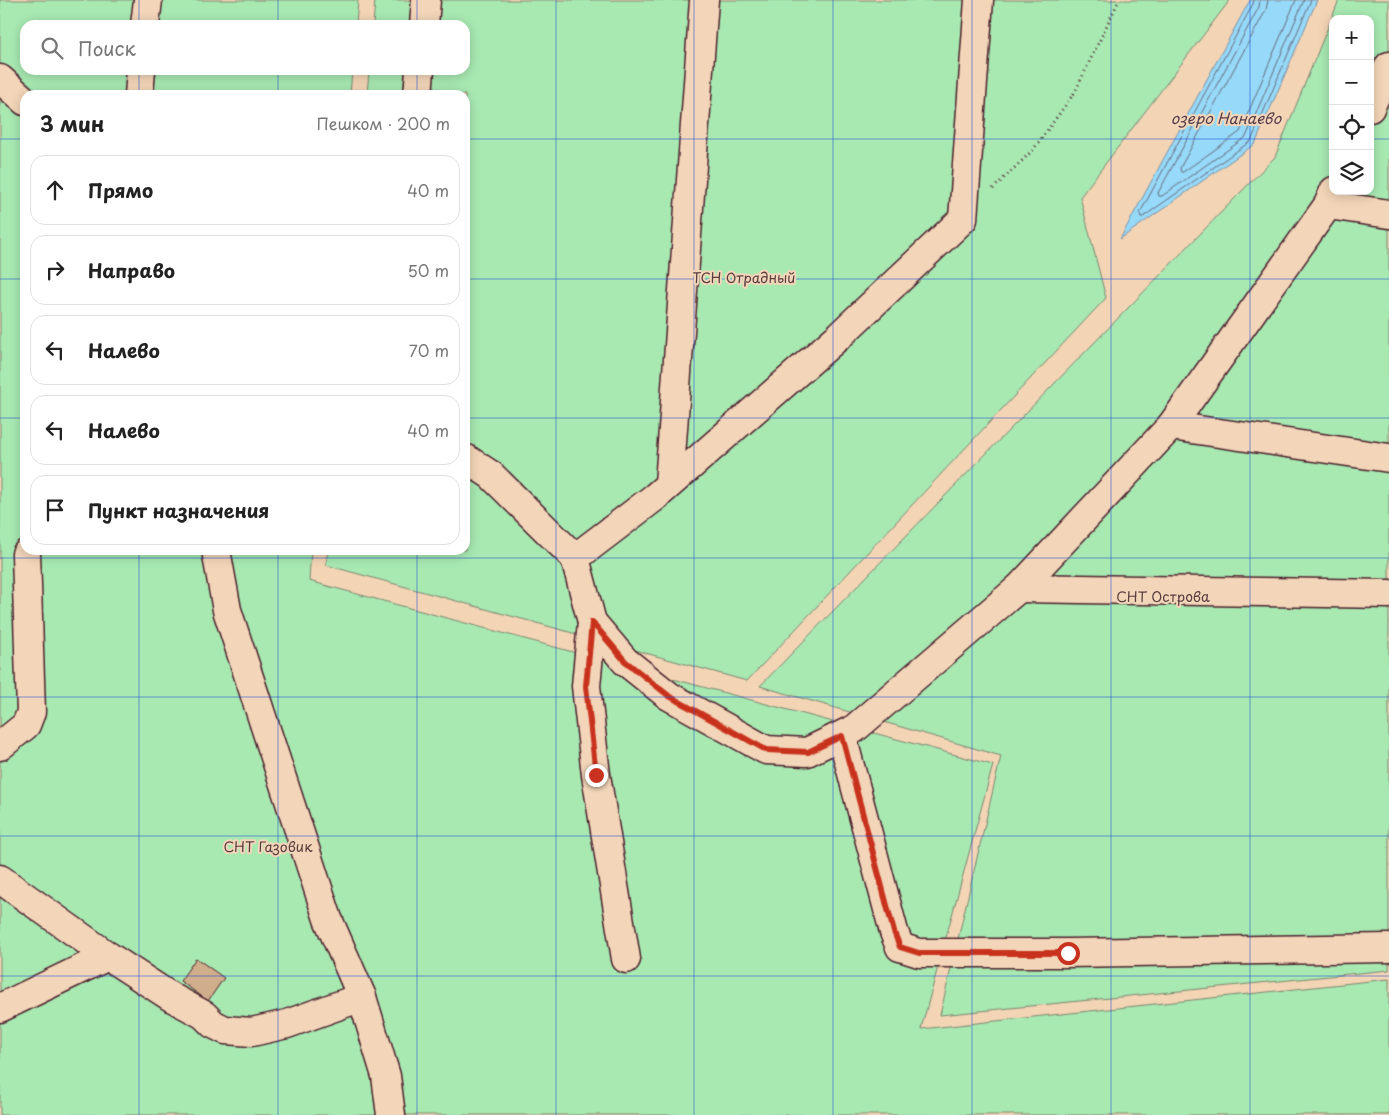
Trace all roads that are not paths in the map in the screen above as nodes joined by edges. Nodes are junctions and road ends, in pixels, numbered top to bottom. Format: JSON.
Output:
{"nodes":[{"id":1,"x":148,"y":0,"type":"edge"},
{"id":2,"x":426,"y":0,"type":"edge"},
{"id":3,"x":704,"y":0,"type":"edge"},
{"id":4,"x":979,"y":0,"type":"edge"},
{"id":5,"x":146,"y":20,"type":"edge"},
{"id":6,"x":424,"y":20,"type":"edge"},
{"id":7,"x":1389,"y":66,"type":"edge"},
{"id":8,"x":140,"y":75,"type":"edge"},
{"id":9,"x":420,"y":75,"type":"edge"},
{"id":10,"x":0,"y":79,"type":"edge"},
{"id":11,"x":139,"y":90,"type":"edge"},
{"id":12,"x":418,"y":90,"type":"edge"},
{"id":13,"x":20,"y":96,"type":"edge"},
{"id":14,"x":1371,"y":105,"type":"edge"},
{"id":15,"x":1331,"y":198,"type":"edge"},
{"id":16,"x":1389,"y":214,"type":"edge"},
{"id":17,"x":1171,"y":426,"type":"junction"},
{"id":18,"x":1389,"y":458,"type":"edge"},
{"id":19,"x":470,"y":461,"type":"edge"},
{"id":20,"x":669,"y":484,"type":"junction"},
{"id":21,"x":26,"y":555,"type":"edge"},
{"id":22,"x":217,"y":555,"type":"edge"},
{"id":23,"x":575,"y":558,"type":"junction"},
{"id":24,"x":1019,"y":588,"type":"junction"},
{"id":25,"x":1389,"y":594,"type":"edge"},
{"id":26,"x":592,"y":622,"type":"junction"},
{"id":27,"x":842,"y":736,"type":"junction"},
{"id":28,"x":0,"y":746,"type":"edge"},
{"id":29,"x":0,"y":879,"type":"edge"},
{"id":30,"x":1389,"y":948,"type":"edge"},
{"id":31,"x":108,"y":956,"type":"junction"},
{"id":32,"x":626,"y":959,"type":"dead end"},
{"id":33,"x":362,"y":997,"type":"junction"},
{"id":34,"x":0,"y":1008,"type":"edge"},
{"id":35,"x":391,"y":1115,"type":"edge"}],
"edges":[{"from":1,"to":5,"type":"street"},
{"from":2,"to":6,"type":"street"},
{"from":3,"to":20,"type":"street"},
{"from":4,"to":20,"type":"street"},
{"from":7,"to":14,"type":"street"},
{"from":8,"to":11,"type":"street"},
{"from":9,"to":12,"type":"street"},
{"from":10,"to":13,"type":"street"},
{"from":15,"to":16,"type":"street"},
{"from":15,"to":17,"type":"street"},
{"from":17,"to":18,"type":"street"},
{"from":17,"to":24,"type":"street"},
{"from":19,"to":23,"type":"street"},
{"from":20,"to":23,"type":"street"},
{"from":21,"to":28,"type":"street"},
{"from":22,"to":33,"type":"street"},
{"from":23,"to":26,"type":"street"},
{"from":24,"to":25,"type":"street"},
{"from":24,"to":27,"type":"street"},
{"from":26,"to":27,"type":"street"},
{"from":26,"to":32,"type":"street"},
{"from":27,"to":30,"type":"street"},
{"from":29,"to":31,"type":"street"},
{"from":31,"to":33,"type":"street"},
{"from":31,"to":34,"type":"street"},
{"from":33,"to":35,"type":"street"}]}
